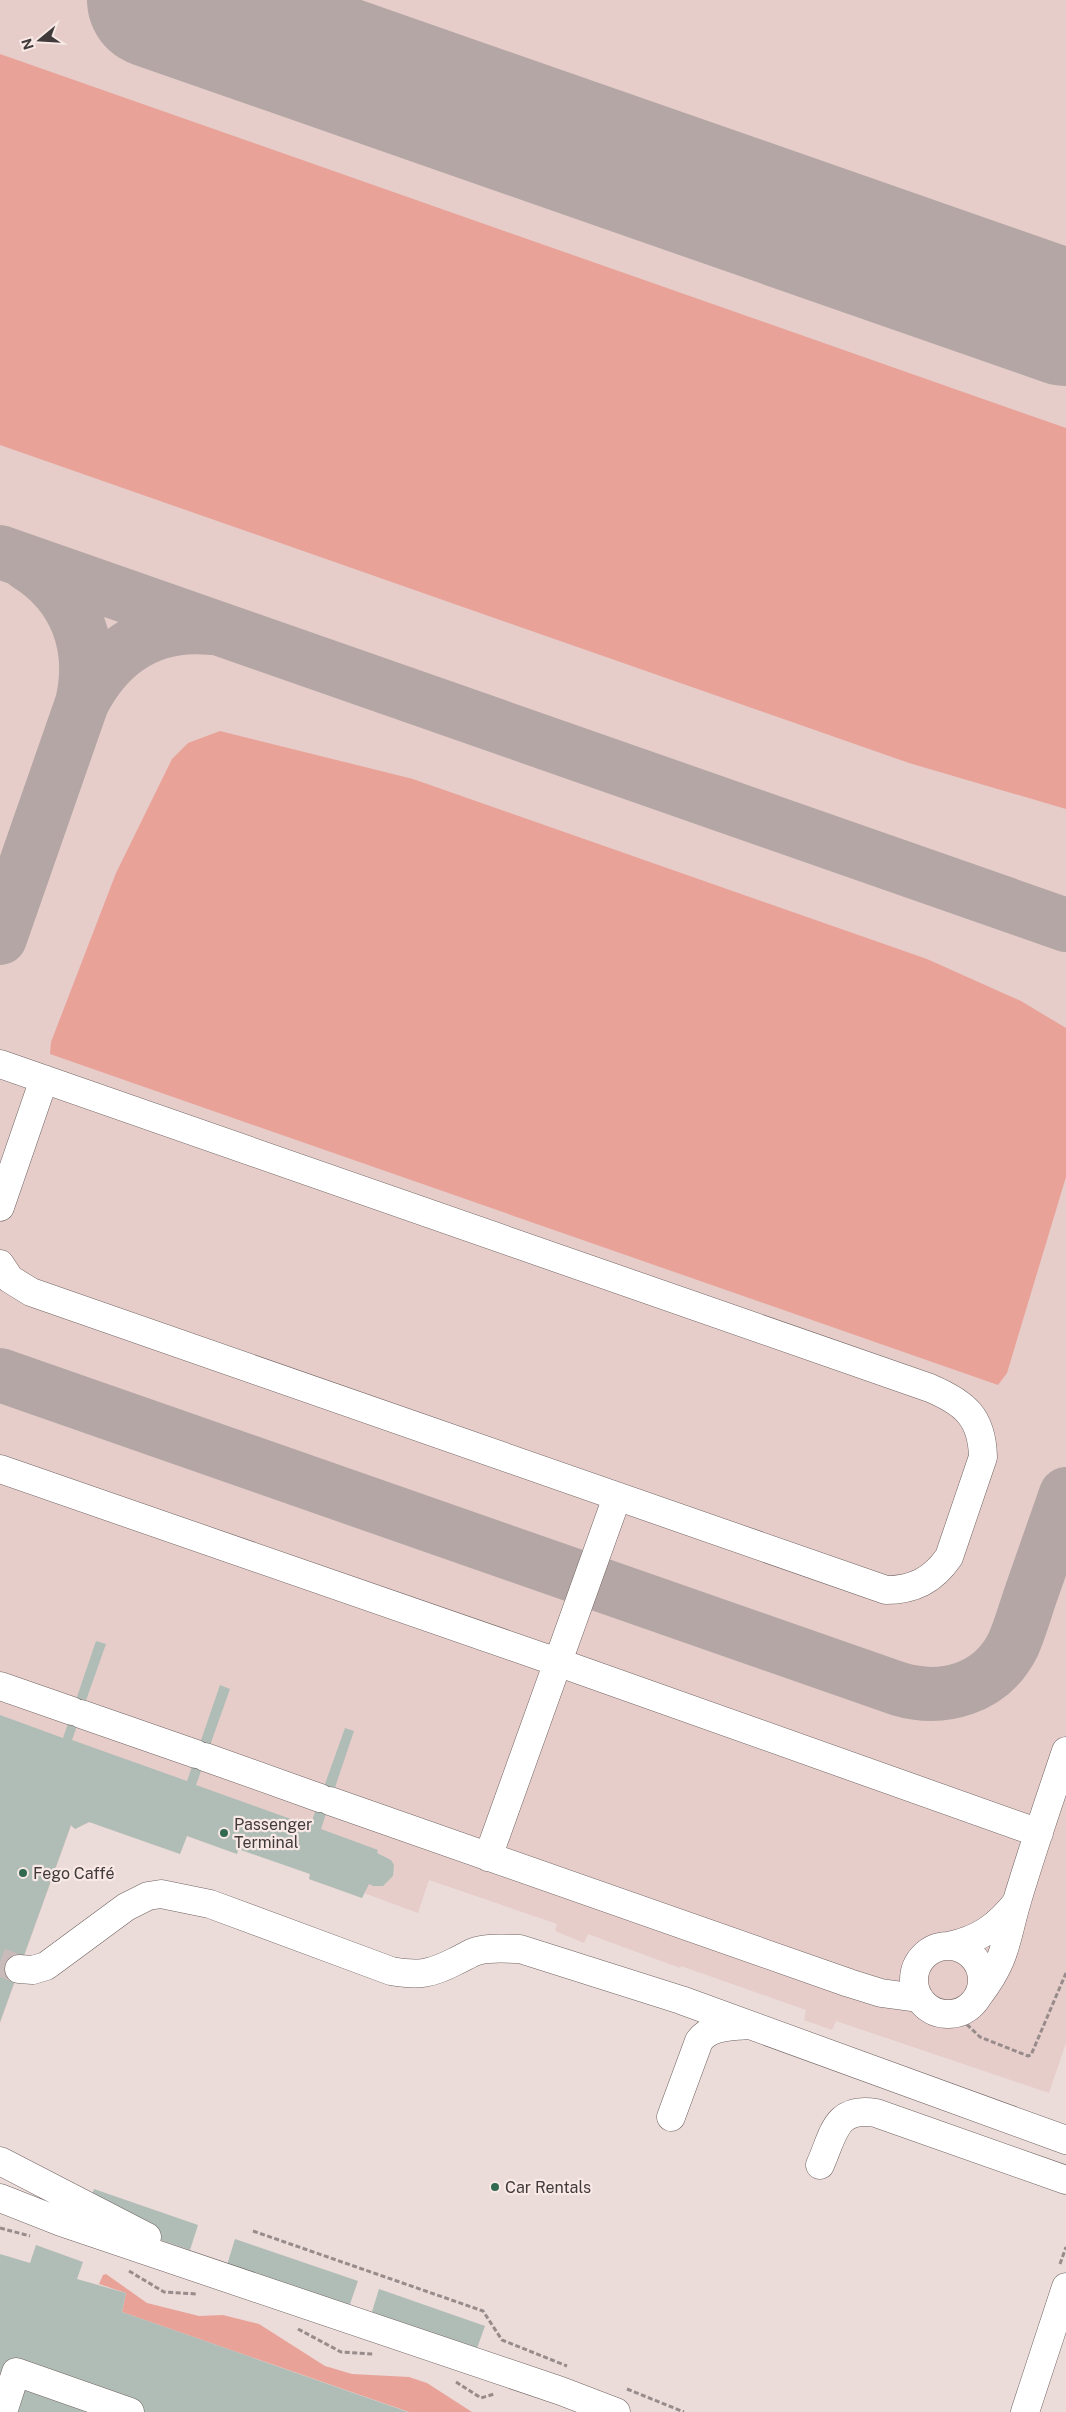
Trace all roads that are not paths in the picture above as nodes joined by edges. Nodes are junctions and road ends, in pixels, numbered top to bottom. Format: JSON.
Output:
{"nodes":[{"id":1,"x":0,"y":1064,"type":"edge"},
{"id":2,"x":44,"y":1078,"type":"junction"},
{"id":3,"x":0,"y":1207,"type":"edge"},
{"id":4,"x":0,"y":1264,"type":"edge"},
{"id":5,"x":0,"y":1469,"type":"edge"},
{"id":6,"x":617,"y":1497,"type":"junction"},
{"id":7,"x":557,"y":1662,"type":"junction"},
{"id":8,"x":0,"y":1686,"type":"edge"},
{"id":9,"x":1064,"y":1762,"type":"edge"},
{"id":10,"x":1039,"y":1833,"type":"junction"},
{"id":11,"x":488,"y":1857,"type":"junction"},
{"id":12,"x":1017,"y":1902,"type":"junction"},
{"id":13,"x":949,"y":1946,"type":"junction"},
{"id":14,"x":18,"y":1969,"type":"tunnel mouth"},
{"id":15,"x":979,"y":1995,"type":"junction"},
{"id":16,"x":918,"y":1998,"type":"junction"},
{"id":17,"x":746,"y":2025,"type":"junction"},
{"id":18,"x":671,"y":2117,"type":"dead end"},
{"id":19,"x":1066,"y":2140,"type":"edge"},
{"id":20,"x":0,"y":2161,"type":"edge"},
{"id":21,"x":820,"y":2165,"type":"dead end"},
{"id":22,"x":1066,"y":2180,"type":"edge"},
{"id":23,"x":0,"y":2198,"type":"edge"},
{"id":24,"x":223,"y":2277,"type":"junction"},
{"id":25,"x":1066,"y":2287,"type":"edge"},
{"id":26,"x":618,"y":2399,"type":"edge"},
{"id":27,"x":2,"y":2412,"type":"edge"},
{"id":28,"x":130,"y":2412,"type":"edge"},
{"id":29,"x":1024,"y":2412,"type":"edge"}],
"edges":[{"from":1,"to":2,"type":"street"},
{"from":2,"to":3,"type":"street"},
{"from":2,"to":6,"type":"street"},
{"from":4,"to":6,"type":"street"},
{"from":5,"to":7,"type":"street"},
{"from":6,"to":7,"type":"street"},
{"from":7,"to":10,"type":"street"},
{"from":7,"to":11,"type":"street"},
{"from":8,"to":11,"type":"street"},
{"from":9,"to":10,"type":"street"},
{"from":10,"to":12,"type":"street"},
{"from":11,"to":16,"type":"street"},
{"from":12,"to":13,"type":"street"},
{"from":12,"to":15,"type":"street"},
{"from":13,"to":15,"type":"street"},
{"from":13,"to":16,"type":"street"},
{"from":14,"to":17,"type":"street"},
{"from":15,"to":16,"type":"street"},
{"from":17,"to":18,"type":"street"},
{"from":17,"to":19,"type":"street"},
{"from":20,"to":24,"type":"street"},
{"from":21,"to":22,"type":"street"},
{"from":23,"to":24,"type":"street"},
{"from":24,"to":26,"type":"street"},
{"from":25,"to":29,"type":"street"},
{"from":27,"to":28,"type":"street"}]}
